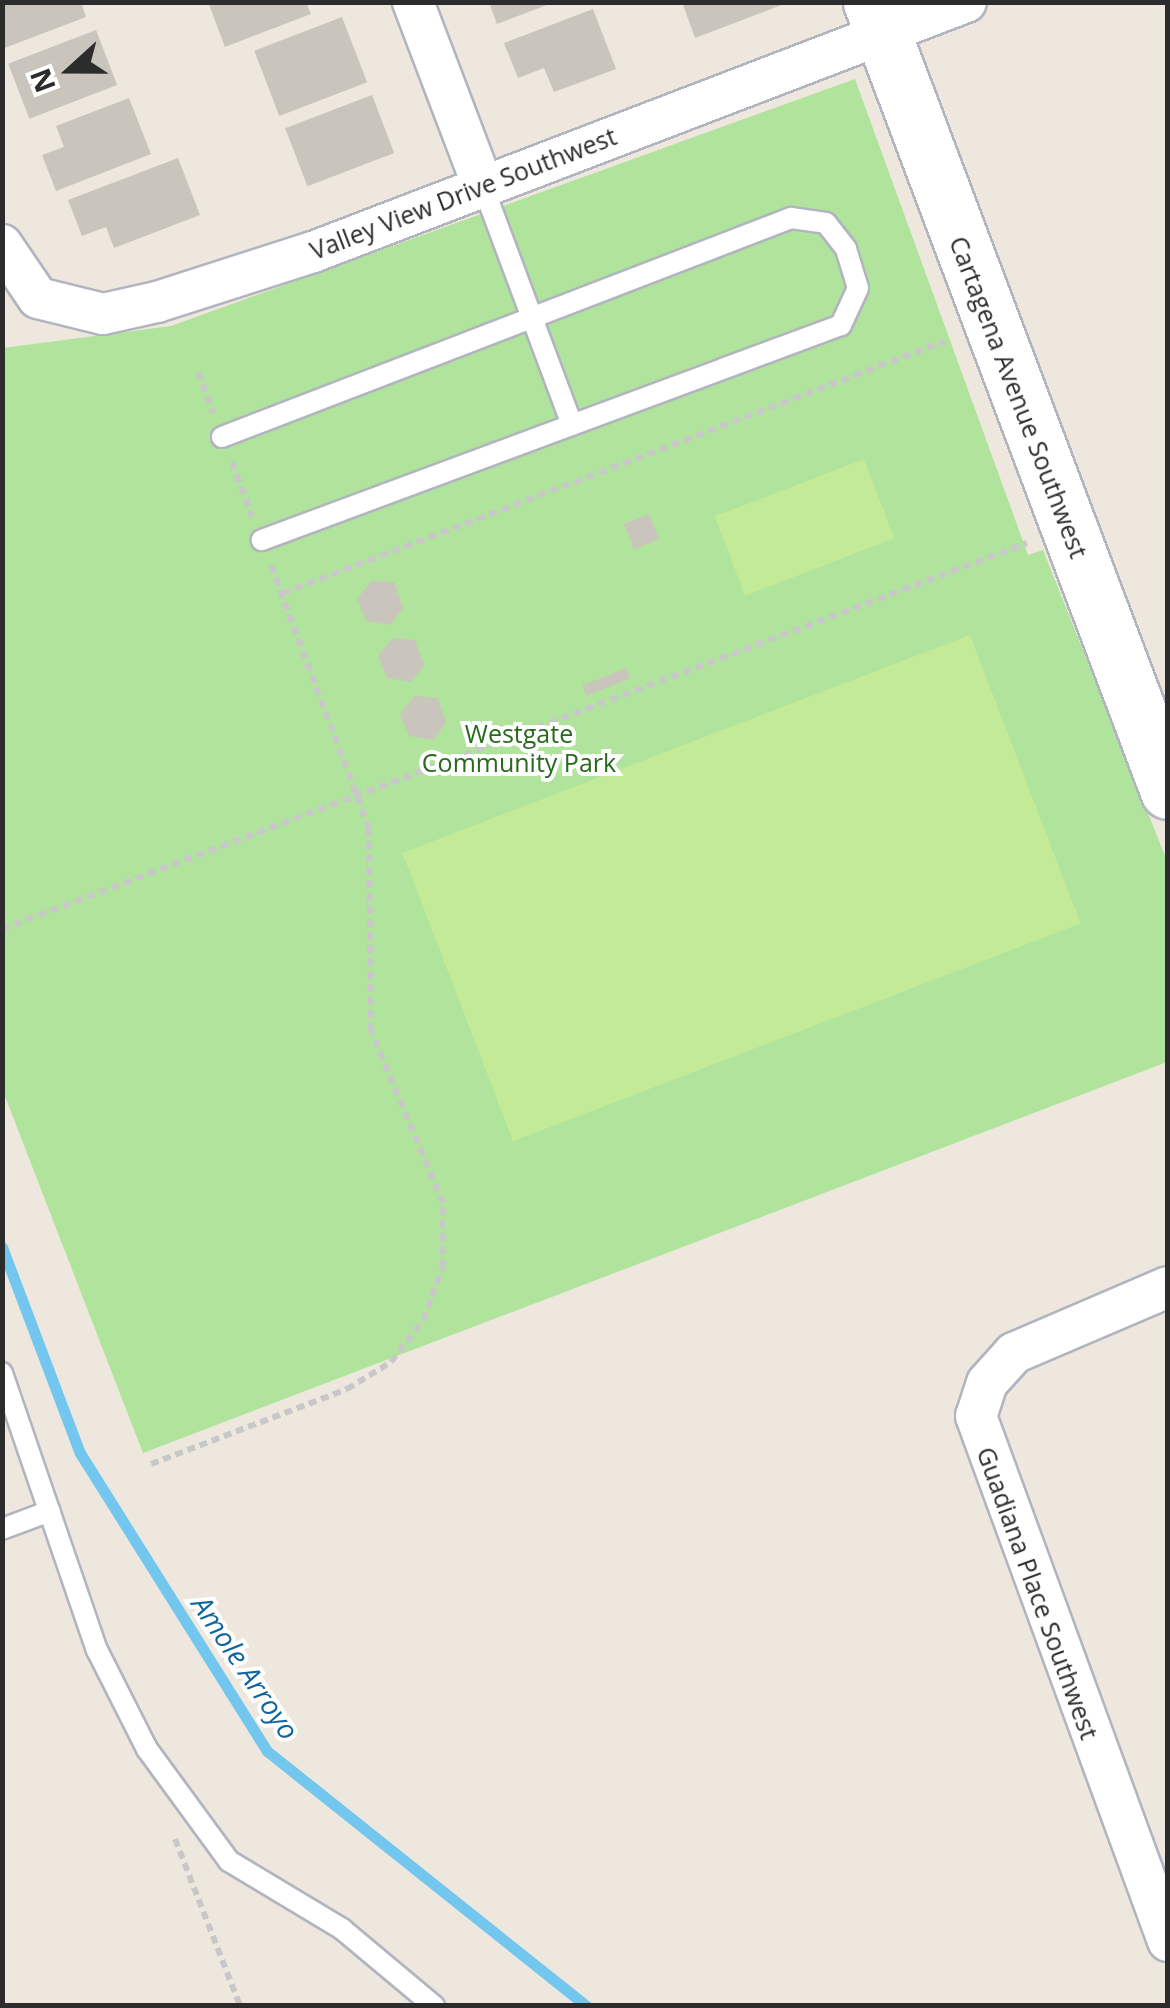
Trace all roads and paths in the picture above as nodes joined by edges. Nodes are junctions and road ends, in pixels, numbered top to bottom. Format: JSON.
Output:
{"nodes":[{"id":1,"x":413,"y":2,"type":"edge"},
{"id":2,"x":966,"y":2,"type":"edge"},
{"id":3,"x":876,"y":17,"type":"edge"},
{"id":4,"x":482,"y":184,"type":"junction"},
{"id":5,"x":2,"y":246,"type":"edge"},
{"id":6,"x":531,"y":316,"type":"junction"},
{"id":7,"x":945,"y":341,"type":"dead end"},
{"id":8,"x":198,"y":372,"type":"dead end"},
{"id":9,"x":572,"y":426,"type":"junction"},
{"id":10,"x":222,"y":437,"type":"junction"},
{"id":11,"x":262,"y":540,"type":"junction"},
{"id":12,"x":1028,"y":543,"type":"dead end"},
{"id":13,"x":282,"y":594,"type":"junction"},
{"id":14,"x":1168,"y":791,"type":"edge"},
{"id":15,"x":360,"y":794,"type":"junction"},
{"id":16,"x":2,"y":929,"type":"edge"},
{"id":17,"x":1168,"y":1287,"type":"edge"},
{"id":18,"x":2,"y":1373,"type":"edge"},
{"id":19,"x":151,"y":1464,"type":"dead end"},
{"id":20,"x":50,"y":1511,"type":"junction"},
{"id":21,"x":2,"y":1529,"type":"edge"},
{"id":22,"x":169,"y":1822,"type":"dead end"},
{"id":23,"x":1168,"y":1941,"type":"edge"},
{"id":24,"x":240,"y":2006,"type":"edge"},
{"id":25,"x":434,"y":2006,"type":"edge"}],
"edges":[{"from":1,"to":4,"type":"street"},
{"from":2,"to":3,"type":"street","name":"Valley View Drive Southwest"},
{"from":3,"to":4,"type":"street","name":"Valley View Drive Southwest"},
{"from":3,"to":14,"type":"street","name":"Cartagena Avenue Southwest"},
{"from":4,"to":5,"type":"street","name":"Valley View Drive Southwest"},
{"from":4,"to":6,"type":"lane"},
{"from":6,"to":9,"type":"lane"},
{"from":6,"to":9,"type":"lane"},
{"from":6,"to":10,"type":"lane"},
{"from":7,"to":13,"type":"path"},
{"from":8,"to":10,"type":"path"},
{"from":9,"to":11,"type":"lane"},
{"from":10,"to":11,"type":"path"},
{"from":11,"to":13,"type":"path"},
{"from":12,"to":15,"type":"path"},
{"from":13,"to":15,"type":"path"},
{"from":15,"to":16,"type":"path"},
{"from":15,"to":19,"type":"path"},
{"from":17,"to":23,"type":"street","name":"Guadiana Place Southwest"},
{"from":18,"to":20,"type":"lane"},
{"from":20,"to":21,"type":"lane"},
{"from":20,"to":25,"type":"lane"},
{"from":22,"to":24,"type":"path"}]}
